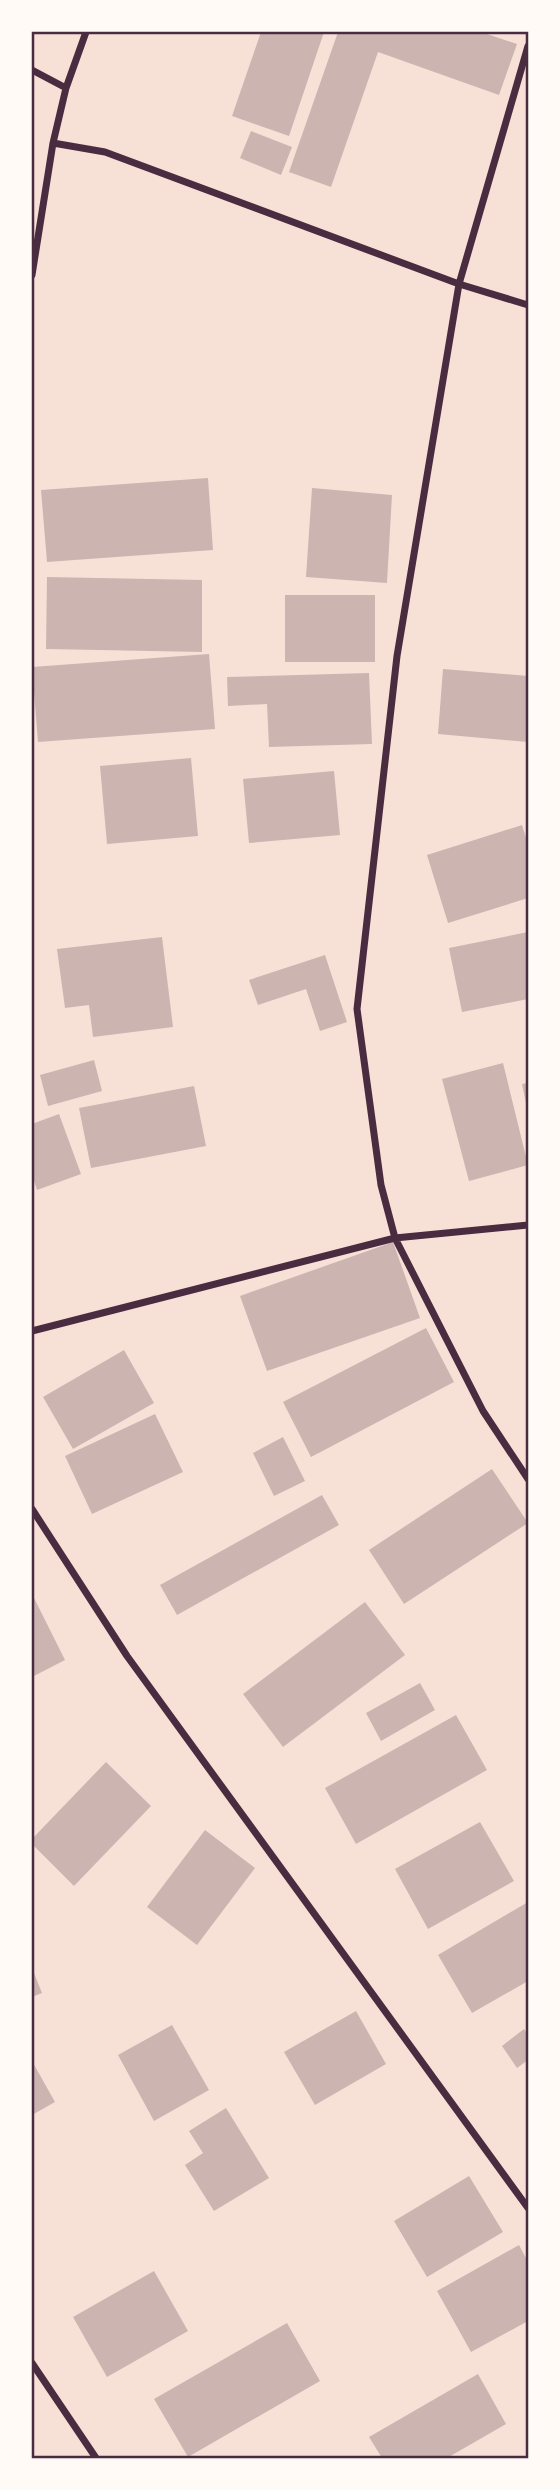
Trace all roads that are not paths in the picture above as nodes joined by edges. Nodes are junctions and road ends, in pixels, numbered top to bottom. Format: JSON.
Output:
{"nodes":[{"id":1,"x":86,"y":32,"type":"edge"},
{"id":2,"x":528,"y":46,"type":"edge"},
{"id":3,"x":32,"y":70,"type":"edge"},
{"id":4,"x":65,"y":88,"type":"junction"},
{"id":5,"x":53,"y":142,"type":"junction"},
{"id":6,"x":32,"y":275,"type":"edge"},
{"id":7,"x":459,"y":284,"type":"junction"},
{"id":8,"x":528,"y":304,"type":"edge"},
{"id":9,"x":528,"y":1225,"type":"edge"},
{"id":10,"x":395,"y":1238,"type":"junction"},
{"id":11,"x":32,"y":1331,"type":"edge"},
{"id":12,"x":528,"y":1479,"type":"edge"},
{"id":13,"x":32,"y":1509,"type":"edge"},
{"id":14,"x":528,"y":2208,"type":"edge"},
{"id":15,"x":32,"y":2363,"type":"edge"},
{"id":16,"x":96,"y":2459,"type":"edge"}],
"edges":[{"from":1,"to":4,"type":"street"},
{"from":2,"to":7,"type":"street"},
{"from":3,"to":4,"type":"street"},
{"from":4,"to":5,"type":"street"},
{"from":5,"to":6,"type":"street"},
{"from":5,"to":7,"type":"street"},
{"from":7,"to":8,"type":"street"},
{"from":7,"to":10,"type":"street"},
{"from":9,"to":10,"type":"street"},
{"from":10,"to":11,"type":"street"},
{"from":10,"to":12,"type":"street"},
{"from":13,"to":14,"type":"street"},
{"from":15,"to":16,"type":"street"}]}
